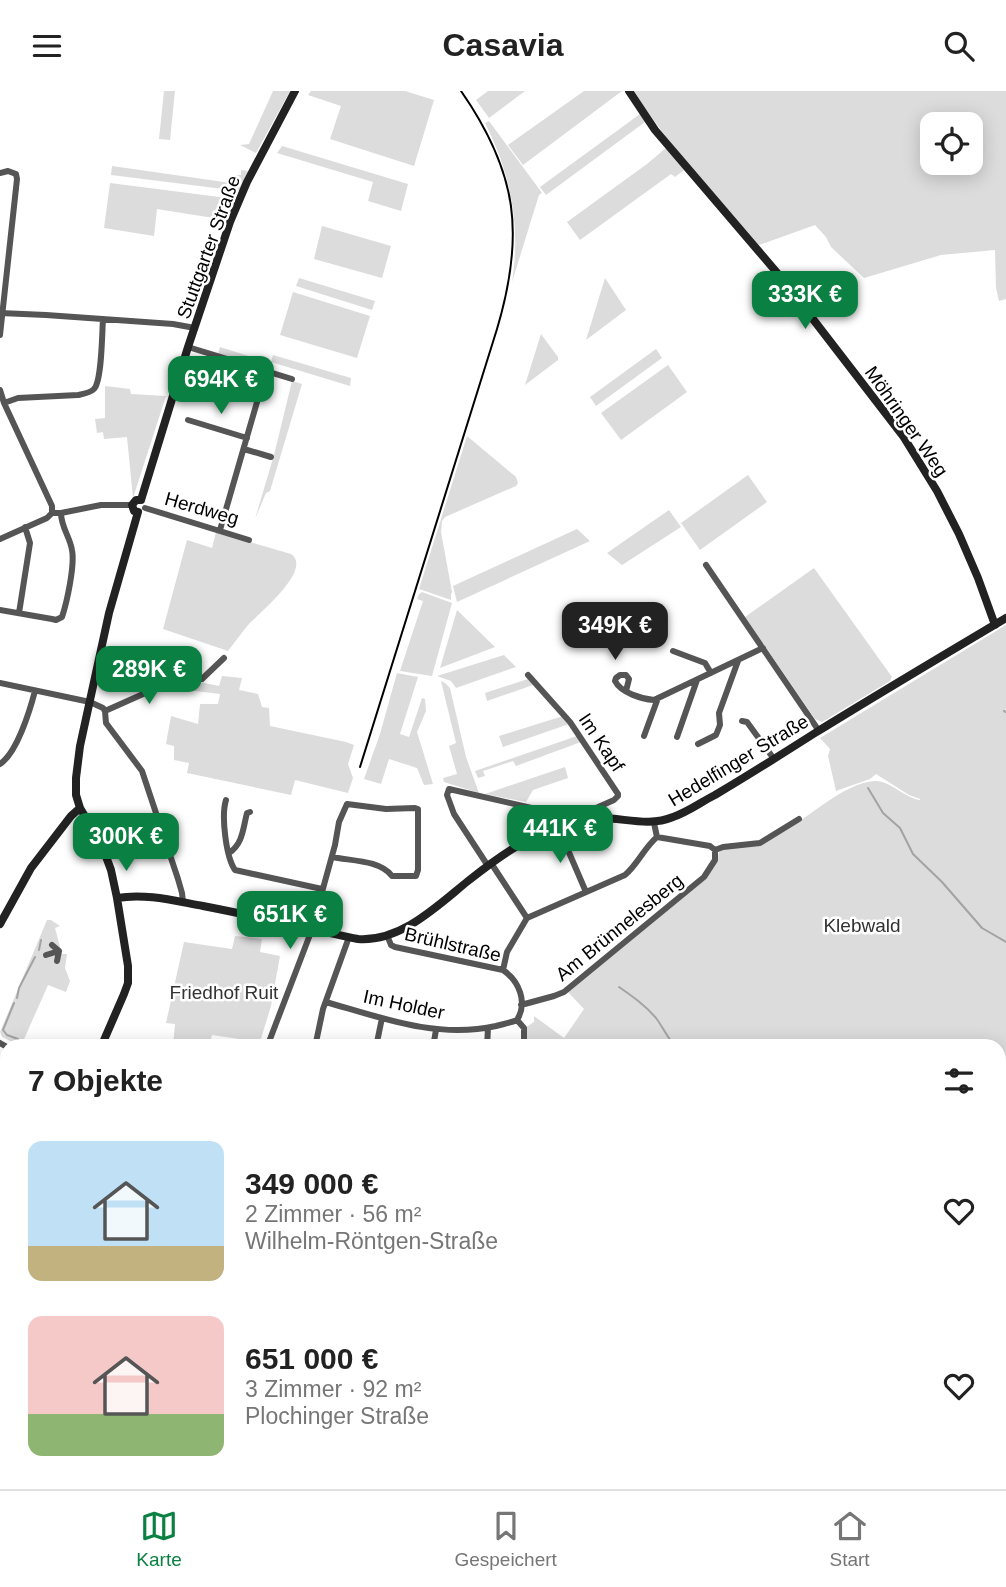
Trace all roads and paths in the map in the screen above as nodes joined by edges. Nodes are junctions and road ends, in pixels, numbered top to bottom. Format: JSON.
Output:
{"nodes":[{"id":1,"x":295,"y":91,"type":"edge"},
{"id":2,"x":629,"y":91,"type":"edge"},
{"id":3,"x":0,"y":173,"type":"edge"},
{"id":4,"x":1,"y":313,"type":"edge"},
{"id":5,"x":103,"y":319,"type":"junction"},
{"id":6,"x":195,"y":328,"type":"junction"},
{"id":7,"x":0,"y":335,"type":"edge"},
{"id":8,"x":188,"y":347,"type":"junction"},
{"id":9,"x":266,"y":371,"type":"junction"},
{"id":10,"x":292,"y":379,"type":"dead end"},
{"id":11,"x":0,"y":390,"type":"edge"},
{"id":12,"x":4,"y":403,"type":"junction"},
{"id":13,"x":188,"y":420,"type":"dead end"},
{"id":14,"x":247,"y":438,"type":"junction"},
{"id":15,"x":244,"y":449,"type":"junction"},
{"id":16,"x":271,"y":457,"type":"dead end"},
{"id":17,"x":139,"y":506,"type":"junction"},
{"id":18,"x":52,"y":513,"type":"junction"},
{"id":19,"x":61,"y":513,"type":"junction"},
{"id":20,"x":25,"y":527,"type":"junction"},
{"id":21,"x":220,"y":530,"type":"junction"},
{"id":22,"x":0,"y":539,"type":"edge"},
{"id":23,"x":249,"y":540,"type":"dead end"},
{"id":24,"x":706,"y":565,"type":"dead end"},
{"id":25,"x":0,"y":610,"type":"edge"},
{"id":26,"x":19,"y":613,"type":"junction"},
{"id":27,"x":1006,"y":618,"type":"edge"},
{"id":28,"x":995,"y":625,"type":"junction"},
{"id":29,"x":763,"y":648,"type":"junction"},
{"id":30,"x":673,"y":651,"type":"dead end"},
{"id":31,"x":224,"y":658,"type":"dead end"},
{"id":32,"x":738,"y":661,"type":"junction"},
{"id":33,"x":711,"y":673,"type":"junction"},
{"id":34,"x":528,"y":675,"type":"dead end"},
{"id":35,"x":697,"y":680,"type":"junction"},
{"id":36,"x":0,"y":683,"type":"edge"},
{"id":37,"x":35,"y":691,"type":"junction"},
{"id":38,"x":626,"y":691,"type":"dead end"},
{"id":39,"x":658,"y":698,"type":"junction"},
{"id":40,"x":90,"y":702,"type":"junction"},
{"id":41,"x":105,"y":711,"type":"junction"},
{"id":42,"x":742,"y":721,"type":"dead end"},
{"id":43,"x":819,"y":731,"type":"junction"},
{"id":44,"x":644,"y":736,"type":"dead end"},
{"id":45,"x":677,"y":737,"type":"dead end"},
{"id":46,"x":698,"y":744,"type":"dead end"},
{"id":47,"x":774,"y":759,"type":"junction"},
{"id":48,"x":1,"y":764,"type":"edge"},
{"id":49,"x":226,"y":800,"type":"dead end"},
{"id":50,"x":80,"y":808,"type":"junction"},
{"id":51,"x":250,"y":812,"type":"dead end"},
{"id":52,"x":587,"y":819,"type":"junction"},
{"id":53,"x":799,"y":819,"type":"dead end"},
{"id":54,"x":654,"y":823,"type":"junction"},
{"id":55,"x":561,"y":825,"type":"junction"},
{"id":56,"x":657,"y":837,"type":"junction"},
{"id":57,"x":715,"y":850,"type":"junction"},
{"id":58,"x":229,"y":853,"type":"junction"},
{"id":59,"x":332,"y":857,"type":"junction"},
{"id":60,"x":489,"y":865,"type":"junction"},
{"id":61,"x":322,"y":889,"type":"junction"},
{"id":62,"x":586,"y":892,"type":"junction"},
{"id":63,"x":117,"y":898,"type":"junction"},
{"id":64,"x":183,"y":902,"type":"junction"},
{"id":65,"x":527,"y":918,"type":"junction"},
{"id":66,"x":0,"y":924,"type":"edge"},
{"id":67,"x":312,"y":929,"type":"junction"},
{"id":68,"x":387,"y":935,"type":"junction"},
{"id":69,"x":349,"y":937,"type":"junction"},
{"id":70,"x":46,"y":955,"type":"dead end"},
{"id":71,"x":57,"y":961,"type":"dead end"},
{"id":72,"x":503,"y":970,"type":"junction"},
{"id":73,"x":326,"y":1002,"type":"junction"},
{"id":74,"x":521,"y":1005,"type":"junction"},
{"id":75,"x":382,"y":1018,"type":"junction"},
{"id":76,"x":517,"y":1020,"type":"junction"},
{"id":77,"x":488,"y":1028,"type":"junction"},
{"id":78,"x":436,"y":1030,"type":"junction"},
{"id":79,"x":104,"y":1039,"type":"edge"},
{"id":80,"x":270,"y":1039,"type":"edge"},
{"id":81,"x":316,"y":1039,"type":"edge"},
{"id":82,"x":378,"y":1039,"type":"edge"},
{"id":83,"x":434,"y":1039,"type":"edge"},
{"id":84,"x":487,"y":1039,"type":"edge"},
{"id":85,"x":524,"y":1039,"type":"edge"}],
"edges":[{"from":1,"to":6,"type":"street","name":"Stuttgarter Straße"},
{"from":2,"to":28,"type":"street","name":"Möhringer Weg"},
{"from":3,"to":4,"type":"street"},
{"from":4,"to":5,"type":"street"},
{"from":4,"to":7,"type":"street"},
{"from":5,"to":6,"type":"street"},
{"from":5,"to":12,"type":"street"},
{"from":6,"to":8,"type":"street","name":"Stuttgarter Straße"},
{"from":8,"to":9,"type":"street"},
{"from":8,"to":17,"type":"street","name":"Stuttgarter Straße"},
{"from":9,"to":10,"type":"street"},
{"from":9,"to":14,"type":"street"},
{"from":11,"to":12,"type":"street"},
{"from":12,"to":18,"type":"street"},
{"from":13,"to":14,"type":"street"},
{"from":14,"to":15,"type":"street"},
{"from":15,"to":16,"type":"street"},
{"from":15,"to":21,"type":"street"},
{"from":17,"to":19,"type":"street","name":"Herdweg"},
{"from":17,"to":21,"type":"street","name":"Herdweg"},
{"from":17,"to":40,"type":"street","name":"Stuttgarter Straße"},
{"from":18,"to":19,"type":"street","name":"Herdweg"},
{"from":18,"to":20,"type":"street"},
{"from":19,"to":26,"type":"street"},
{"from":20,"to":22,"type":"street"},
{"from":20,"to":26,"type":"street"},
{"from":21,"to":23,"type":"street","name":"Herdweg"},
{"from":24,"to":29,"type":"street"},
{"from":25,"to":26,"type":"street"},
{"from":27,"to":28,"type":"street","name":"Hedelfinger Straße"},
{"from":28,"to":43,"type":"street","name":"Hedelfinger Straße"},
{"from":29,"to":32,"type":"street"},
{"from":29,"to":43,"type":"street"},
{"from":30,"to":33,"type":"street"},
{"from":31,"to":41,"type":"street"},
{"from":32,"to":33,"type":"street"},
{"from":32,"to":46,"type":"street"},
{"from":33,"to":35,"type":"street"},
{"from":34,"to":52,"type":"street","name":"Im Kapf"},
{"from":35,"to":39,"type":"street"},
{"from":35,"to":45,"type":"street"},
{"from":36,"to":37,"type":"street"},
{"from":37,"to":40,"type":"street"},
{"from":37,"to":48,"type":"street"},
{"from":38,"to":39,"type":"street"},
{"from":39,"to":44,"type":"street"},
{"from":40,"to":41,"type":"street"},
{"from":40,"to":50,"type":"street","name":"Stuttgarter Straße"},
{"from":41,"to":64,"type":"street"},
{"from":42,"to":47,"type":"street"},
{"from":43,"to":47,"type":"street","name":"Hedelfinger Straße"},
{"from":47,"to":54,"type":"street","name":"Hedelfinger Straße"},
{"from":49,"to":58,"type":"street"},
{"from":50,"to":63,"type":"street"},
{"from":50,"to":66,"type":"street"},
{"from":51,"to":58,"type":"street"},
{"from":52,"to":54,"type":"street","name":"Hedelfinger Straße"},
{"from":52,"to":55,"type":"street","name":"Hedelfinger Straße"},
{"from":53,"to":57,"type":"street"},
{"from":54,"to":56,"type":"street"},
{"from":55,"to":60,"type":"street","name":"Hedelfinger Straße"},
{"from":55,"to":60,"type":"street"},
{"from":55,"to":62,"type":"street"},
{"from":56,"to":57,"type":"street"},
{"from":56,"to":62,"type":"street"},
{"from":57,"to":74,"type":"street","name":"Am Brünnelesberg"},
{"from":58,"to":61,"type":"street"},
{"from":59,"to":59,"type":"street"},
{"from":59,"to":61,"type":"street"},
{"from":60,"to":65,"type":"street"},
{"from":60,"to":68,"type":"street","name":"Hedelfinger Straße"},
{"from":61,"to":67,"type":"street"},
{"from":62,"to":65,"type":"street"},
{"from":63,"to":64,"type":"street","name":"Hedelfinger Straße"},
{"from":63,"to":79,"type":"street"},
{"from":64,"to":67,"type":"street","name":"Hedelfinger Straße"},
{"from":65,"to":72,"type":"street"},
{"from":67,"to":69,"type":"street","name":"Hedelfinger Straße"},
{"from":67,"to":80,"type":"street"},
{"from":68,"to":69,"type":"street","name":"Hedelfinger Straße"},
{"from":68,"to":72,"type":"street","name":"Brühlstraße"},
{"from":69,"to":73,"type":"street"},
{"from":70,"to":71,"type":"street"},
{"from":72,"to":74,"type":"street","name":"Brühlstraße"},
{"from":73,"to":75,"type":"street","name":"Im Holder"},
{"from":73,"to":81,"type":"street"},
{"from":74,"to":76,"type":"street"},
{"from":75,"to":78,"type":"street","name":"Im Holder"},
{"from":75,"to":82,"type":"street"},
{"from":76,"to":77,"type":"street","name":"Im Holder"},
{"from":76,"to":85,"type":"street"},
{"from":77,"to":78,"type":"street","name":"Im Holder"},
{"from":77,"to":84,"type":"street"},
{"from":78,"to":83,"type":"street"}]}
